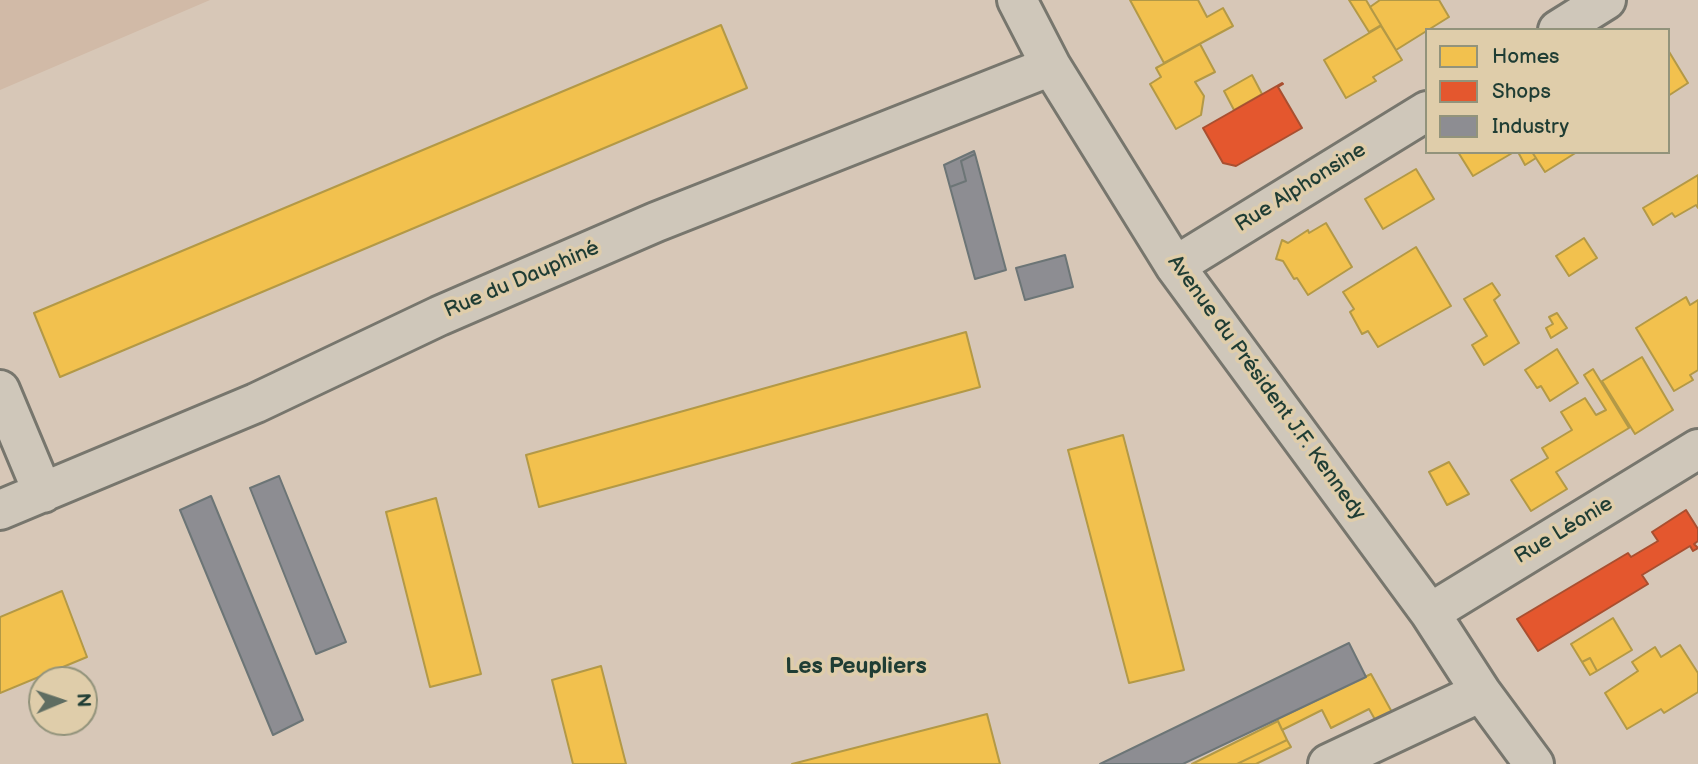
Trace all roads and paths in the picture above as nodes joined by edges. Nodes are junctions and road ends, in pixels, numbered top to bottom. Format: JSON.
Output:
{"nodes":[{"id":1,"x":1017,"y":0,"type":"edge"},
{"id":2,"x":1606,"y":0,"type":"edge"},
{"id":3,"x":1561,"y":28,"type":"edge"},
{"id":4,"x":1051,"y":66,"type":"junction"},
{"id":5,"x":1425,"y":112,"type":"edge"},
{"id":6,"x":1175,"y":266,"type":"junction"},
{"id":7,"x":0,"y":390,"type":"edge"},
{"id":8,"x":1698,"y":449,"type":"edge"},
{"id":9,"x":43,"y":493,"type":"junction"},
{"id":10,"x":0,"y":510,"type":"edge"},
{"id":11,"x":1430,"y":613,"type":"junction"},
{"id":12,"x":1481,"y":692,"type":"junction"},
{"id":13,"x":1328,"y":764,"type":"edge"},
{"id":14,"x":1534,"y":764,"type":"edge"}],
"edges":[{"from":1,"to":4,"type":"street","name":"Avenue du Président J.F. Kennedy"},
{"from":2,"to":3,"type":"street"},
{"from":4,"to":6,"type":"street","name":"Avenue du Président J.F. Kennedy"},
{"from":4,"to":9,"type":"street","name":"Rue du Dauphiné"},
{"from":5,"to":6,"type":"street","name":"Rue Alphonsine"},
{"from":6,"to":11,"type":"street","name":"Avenue du Président J.F. Kennedy"},
{"from":7,"to":9,"type":"street"},
{"from":8,"to":11,"type":"street","name":"Rue Léonie"},
{"from":9,"to":10,"type":"street","name":"Rue du Dauphiné"},
{"from":11,"to":12,"type":"street","name":"Avenue du Président J.F. Kennedy"},
{"from":12,"to":13,"type":"street"},
{"from":12,"to":14,"type":"street","name":"Avenue du Président J.F. Kennedy"}]}
